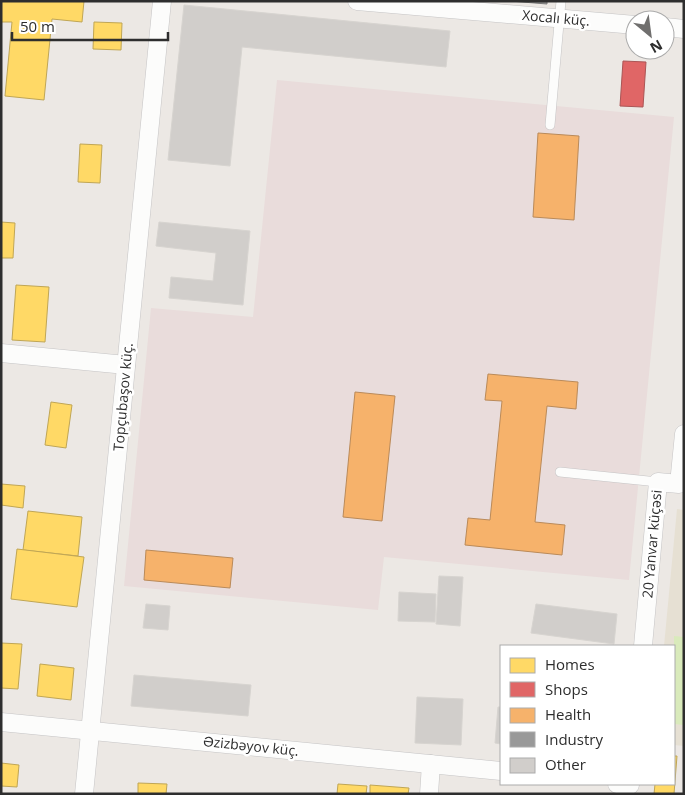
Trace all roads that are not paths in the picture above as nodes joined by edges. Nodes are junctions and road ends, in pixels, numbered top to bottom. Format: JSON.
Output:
{"nodes":[{"id":1,"x":162,"y":1,"type":"edge"},
{"id":2,"x":358,"y":1,"type":"edge"},
{"id":3,"x":560,"y":10,"type":"edge"},
{"id":4,"x":625,"y":23,"type":"edge"},
{"id":5,"x":550,"y":125,"type":"dead end"},
{"id":6,"x":1,"y":353,"type":"edge"},
{"id":7,"x":126,"y":364,"type":"junction"},
{"id":8,"x":684,"y":434,"type":"edge"},
{"id":9,"x":560,"y":472,"type":"dead end"},
{"id":10,"x":658,"y":482,"type":"junction"},
{"id":11,"x":681,"y":484,"type":"edge"},
{"id":12,"x":643,"y":645,"type":"edge"},
{"id":13,"x":1,"y":722,"type":"edge"},
{"id":14,"x":91,"y":730,"type":"junction"},
{"id":15,"x":431,"y":764,"type":"junction"},
{"id":16,"x":500,"y":772,"type":"edge"},
{"id":17,"x":84,"y":794,"type":"edge"},
{"id":18,"x":429,"y":794,"type":"edge"}],
"edges":[{"from":1,"to":7,"type":"street","name":"Topçubaşov küç."},
{"from":2,"to":3,"type":"street","name":"Xocalı küç."},
{"from":3,"to":4,"type":"street","name":"Xocalı küç."},
{"from":3,"to":5,"type":"lane"},
{"from":6,"to":7,"type":"street"},
{"from":7,"to":14,"type":"street","name":"Topçubaşov küç."},
{"from":8,"to":11,"type":"street","name":"20 Yanvar küçəsi"},
{"from":9,"to":10,"type":"lane"},
{"from":10,"to":11,"type":"street","name":"20 Yanvar küçəsi"},
{"from":10,"to":12,"type":"street","name":"20 Yanvar küçəsi"},
{"from":13,"to":14,"type":"street","name":"Əzizbəyov küç."},
{"from":14,"to":15,"type":"street","name":"Əzizbəyov küç."},
{"from":14,"to":17,"type":"street","name":"Topçubaşov küç."},
{"from":15,"to":16,"type":"street","name":"Əzizbəyov küç."},
{"from":15,"to":18,"type":"street"}]}
